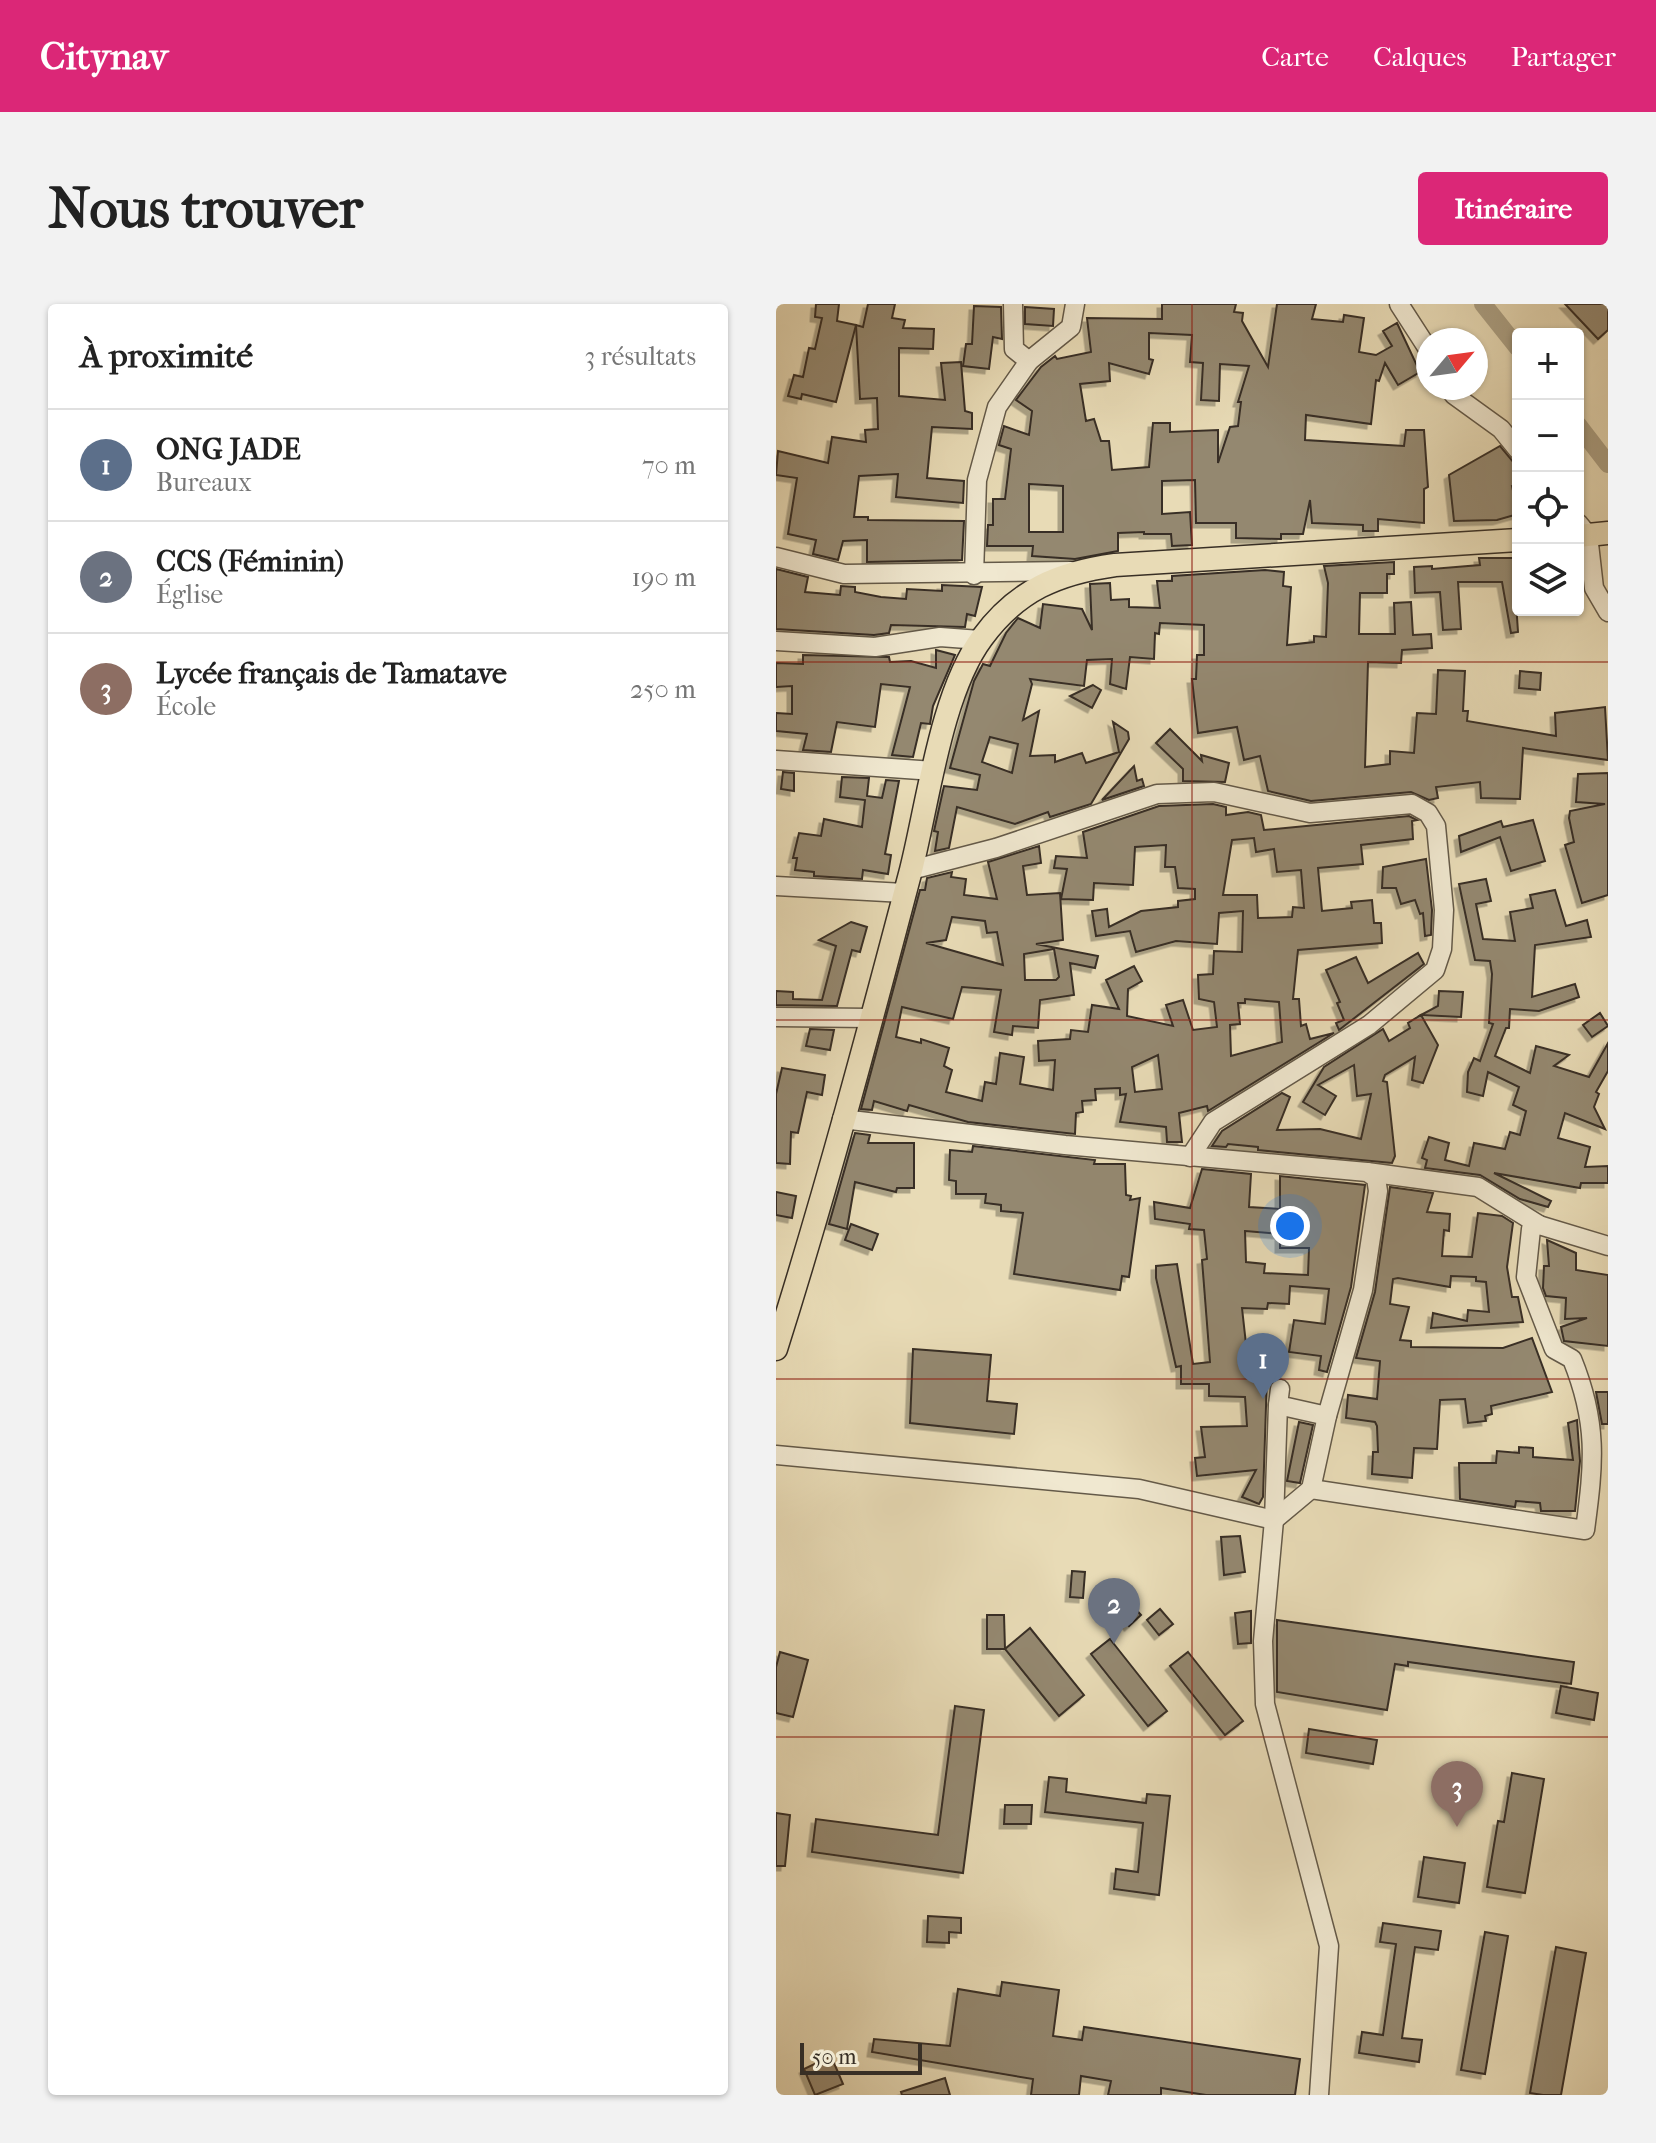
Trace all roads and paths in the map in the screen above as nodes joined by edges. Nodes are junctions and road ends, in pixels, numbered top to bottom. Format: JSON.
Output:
{"nodes":[{"id":1,"x":1013,"y":304,"type":"edge"},
{"id":2,"x":1075,"y":304,"type":"edge"},
{"id":3,"x":1399,"y":304,"type":"edge"},
{"id":4,"x":1416,"y":330,"type":"edge"},
{"id":5,"x":1029,"y":361,"type":"junction"},
{"id":6,"x":1461,"y":400,"type":"edge"},
{"id":7,"x":1512,"y":443,"type":"edge"},
{"id":8,"x":1590,"y":532,"type":"edge"},
{"id":9,"x":1512,"y":540,"type":"edge"},
{"id":10,"x":776,"y":557,"type":"edge"},
{"id":11,"x":1071,"y":571,"type":"junction"},
{"id":12,"x":974,"y":575,"type":"junction"},
{"id":13,"x":1608,"y":612,"type":"edge"},
{"id":14,"x":980,"y":640,"type":"junction"},
{"id":15,"x":776,"y":641,"type":"edge"},
{"id":16,"x":776,"y":760,"type":"edge"},
{"id":17,"x":934,"y":771,"type":"junction"},
{"id":18,"x":911,"y":870,"type":"junction"},
{"id":19,"x":776,"y":886,"type":"edge"},
{"id":20,"x":904,"y":893,"type":"junction"},
{"id":21,"x":776,"y":1017,"type":"edge"},
{"id":22,"x":870,"y":1018,"type":"junction"},
{"id":23,"x":842,"y":1119,"type":"junction"},
{"id":24,"x":1190,"y":1157,"type":"junction"},
{"id":25,"x":1367,"y":1172,"type":"junction"},
{"id":26,"x":1539,"y":1225,"type":"junction"},
{"id":27,"x":1608,"y":1246,"type":"edge"},
{"id":28,"x":784,"y":1293,"type":"edge"},
{"id":29,"x":776,"y":1349,"type":"edge"},
{"id":30,"x":1327,"y":1416,"type":"junction"},
{"id":31,"x":776,"y":1455,"type":"edge"},
{"id":32,"x":1311,"y":1489,"type":"junction"},
{"id":33,"x":1274,"y":1520,"type":"junction"},
{"id":34,"x":1319,"y":2095,"type":"edge"}],
"edges":[{"from":1,"to":5,"type":"street"},
{"from":2,"to":5,"type":"street"},
{"from":3,"to":4,"type":"street"},
{"from":5,"to":12,"type":"street"},
{"from":6,"to":7,"type":"street"},
{"from":8,"to":13,"type":"street"},
{"from":9,"to":11,"type":"main road"},
{"from":10,"to":12,"type":"street"},
{"from":11,"to":12,"type":"street"},
{"from":11,"to":14,"type":"main road"},
{"from":14,"to":15,"type":"street"},
{"from":14,"to":17,"type":"main road"},
{"from":16,"to":17,"type":"street"},
{"from":17,"to":18,"type":"main road"},
{"from":18,"to":20,"type":"main road"},
{"from":18,"to":24,"type":"street"},
{"from":19,"to":20,"type":"street"},
{"from":20,"to":22,"type":"main road"},
{"from":21,"to":22,"type":"street"},
{"from":22,"to":23,"type":"main road"},
{"from":23,"to":24,"type":"street"},
{"from":23,"to":28,"type":"main road"},
{"from":24,"to":25,"type":"street"},
{"from":25,"to":26,"type":"street"},
{"from":25,"to":30,"type":"street"},
{"from":26,"to":27,"type":"street"},
{"from":26,"to":32,"type":"street"},
{"from":28,"to":29,"type":"main road"},
{"from":30,"to":32,"type":"street"},
{"from":30,"to":33,"type":"street"},
{"from":31,"to":33,"type":"street"},
{"from":32,"to":33,"type":"street"},
{"from":33,"to":34,"type":"street"}]}
